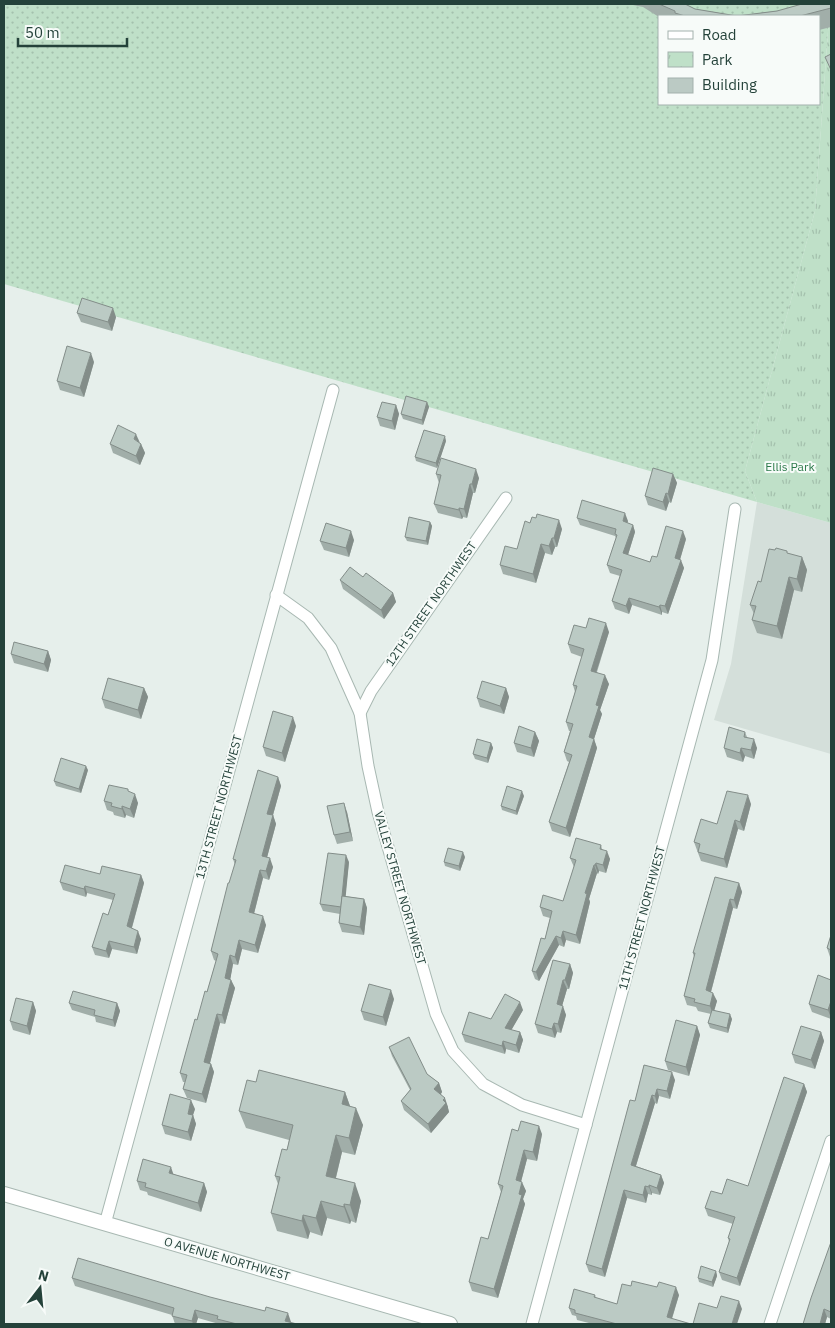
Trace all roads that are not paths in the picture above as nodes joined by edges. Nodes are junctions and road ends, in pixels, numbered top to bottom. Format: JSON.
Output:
{"nodes":[{"id":1,"x":333,"y":390,"type":"dead end"},
{"id":2,"x":506,"y":498,"type":"dead end"},
{"id":3,"x":735,"y":509,"type":"dead end"},
{"id":4,"x":276,"y":595,"type":"junction"},
{"id":5,"x":360,"y":713,"type":"junction"},
{"id":6,"x":586,"y":1125,"type":"junction"},
{"id":7,"x":831,"y":1141,"type":"edge"},
{"id":8,"x":4,"y":1194,"type":"edge"},
{"id":9,"x":105,"y":1224,"type":"junction"},
{"id":10,"x":450,"y":1324,"type":"edge"},
{"id":11,"x":532,"y":1324,"type":"edge"},
{"id":12,"x":770,"y":1324,"type":"edge"}],
"edges":[{"from":1,"to":4,"type":"street","name":"13TH STREET NORTHWEST"},
{"from":2,"to":5,"type":"street","name":"12TH STREET NORTHWEST"},
{"from":3,"to":6,"type":"street","name":"11TH STREET NORTHWEST"},
{"from":4,"to":5,"type":"street","name":"VALLEY STREET NORTHWEST"},
{"from":4,"to":9,"type":"street","name":"13TH STREET NORTHWEST"},
{"from":5,"to":6,"type":"street","name":"VALLEY STREET NORTHWEST"},
{"from":6,"to":11,"type":"street","name":"11TH STREET NORTHWEST"},
{"from":7,"to":12,"type":"street"},
{"from":8,"to":9,"type":"street","name":"O AVENUE NORTHWEST"},
{"from":9,"to":10,"type":"street","name":"O AVENUE NORTHWEST"}]}
